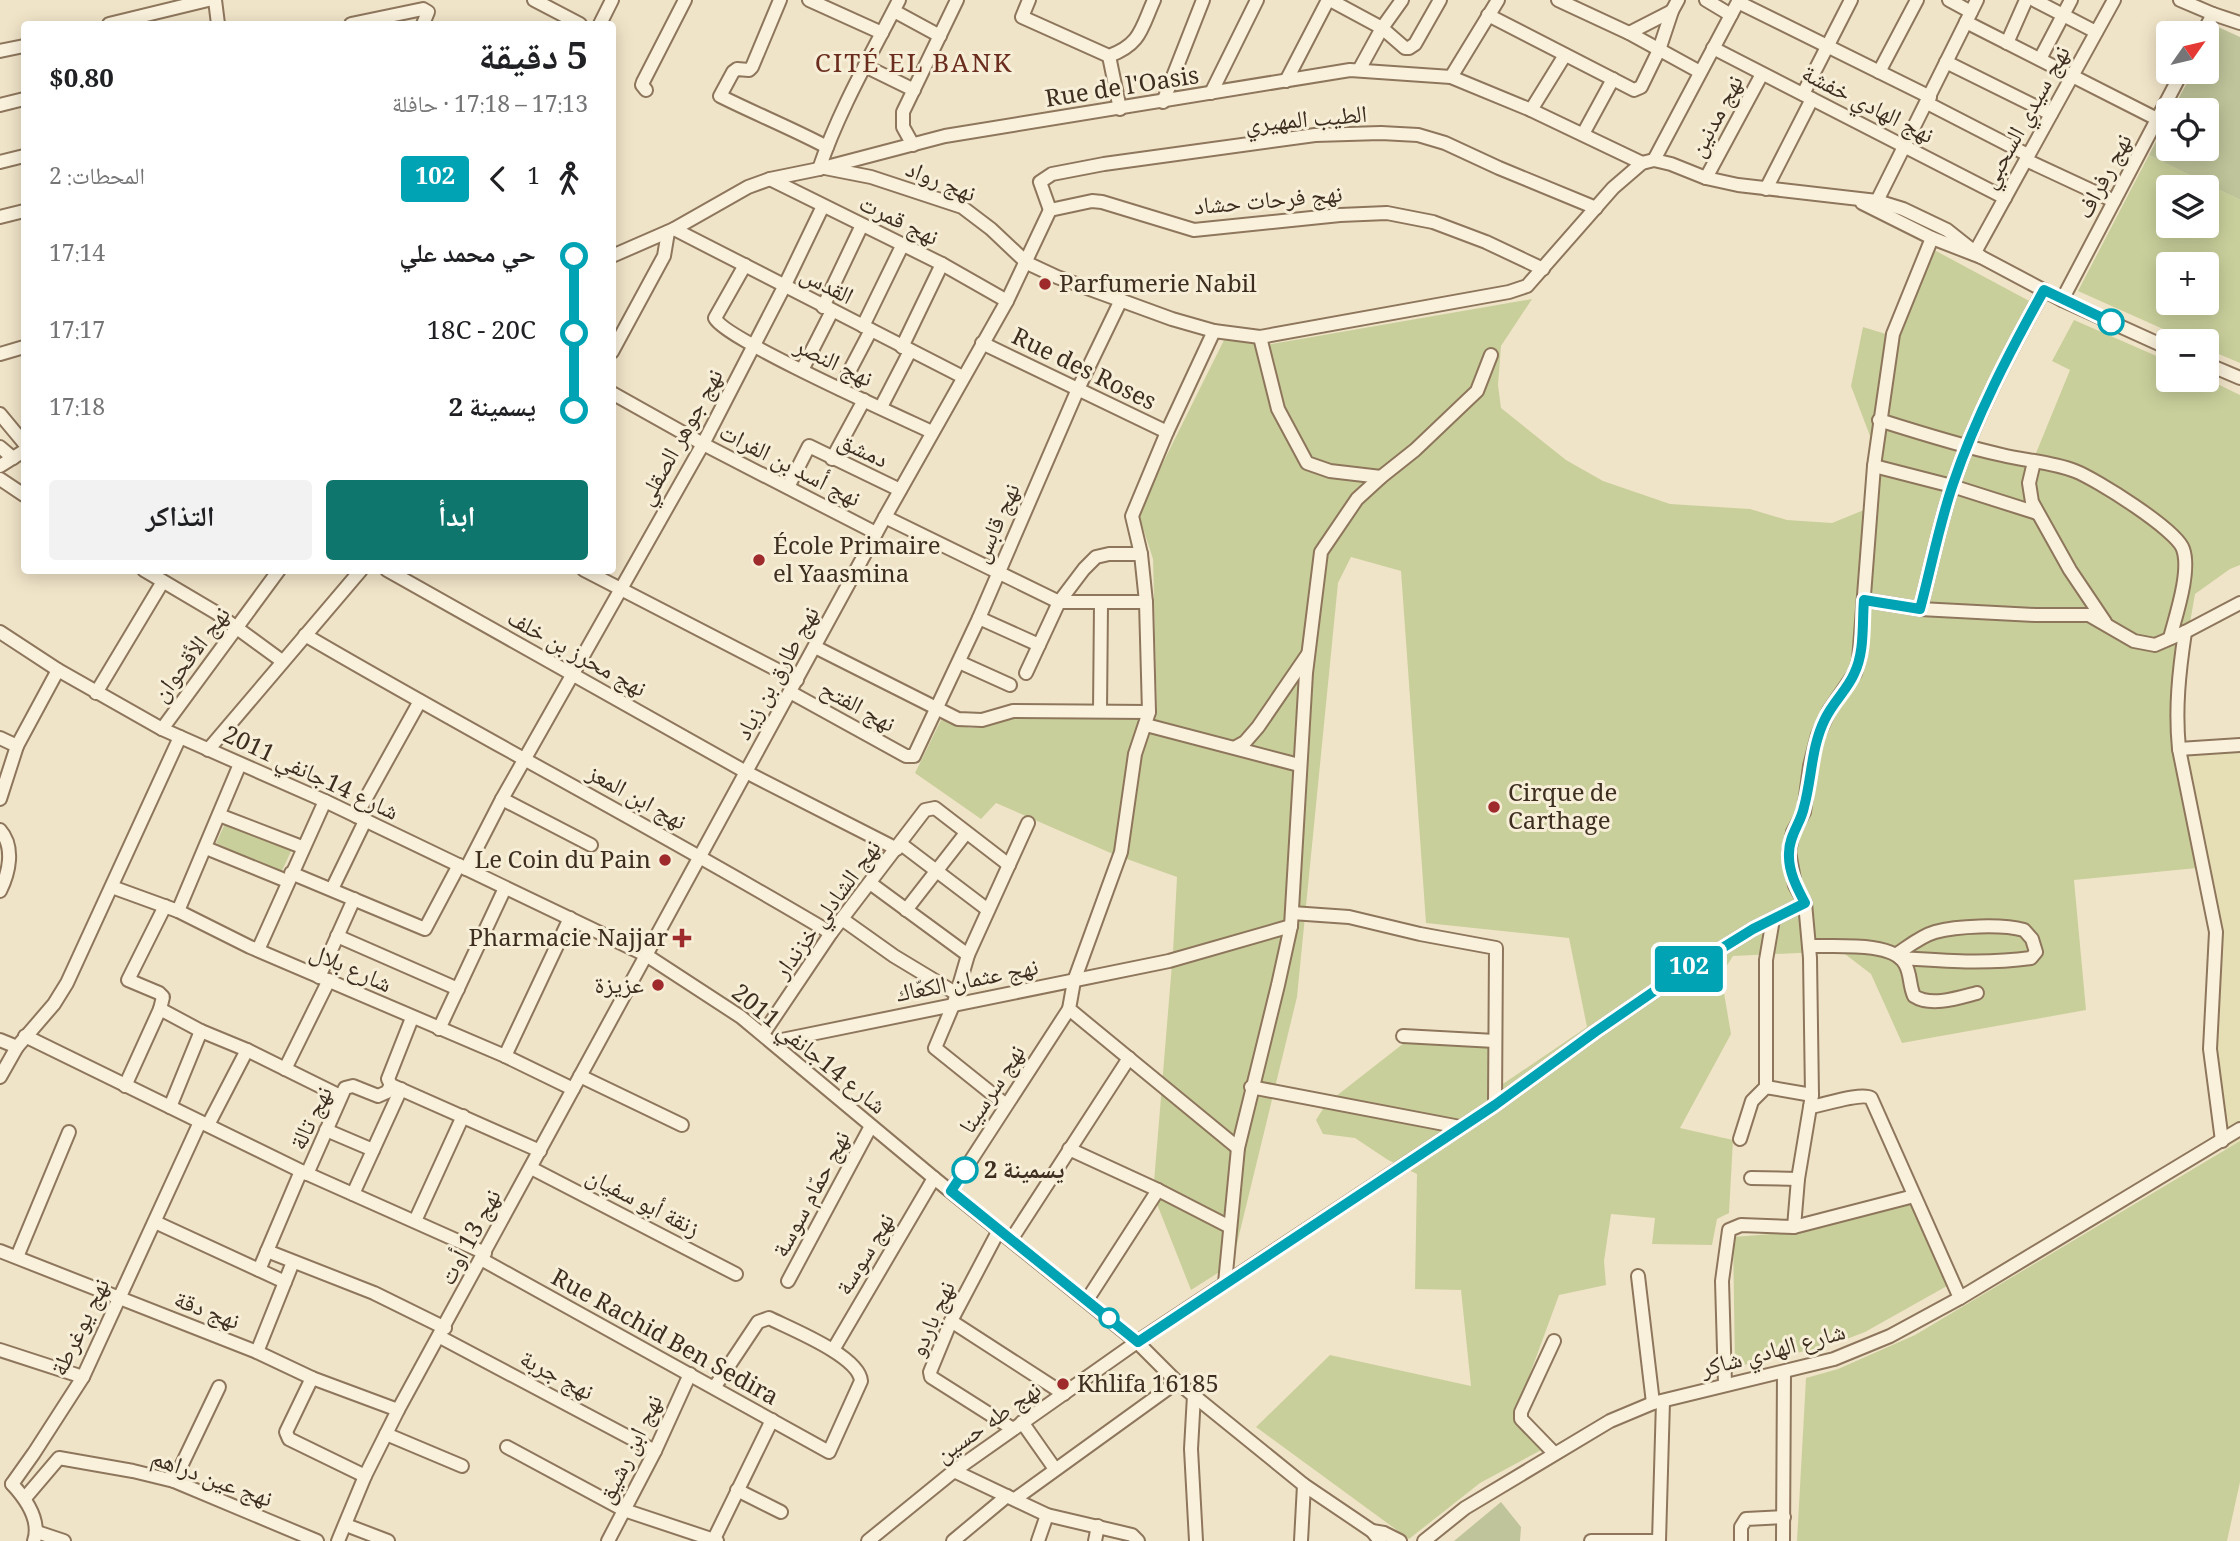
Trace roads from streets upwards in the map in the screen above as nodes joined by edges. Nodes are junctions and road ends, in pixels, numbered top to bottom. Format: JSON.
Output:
{"nodes":[{"id":1,"x":208,"y":0,"type":"edge"},
{"id":2,"x":215,"y":0,"type":"edge"},
{"id":3,"x":534,"y":0,"type":"edge"},
{"id":4,"x":612,"y":0,"type":"edge"},
{"id":5,"x":685,"y":0,"type":"edge"},
{"id":6,"x":780,"y":0,"type":"edge"},
{"id":7,"x":809,"y":0,"type":"edge"},
{"id":8,"x":957,"y":0,"type":"edge"},
{"id":9,"x":1029,"y":0,"type":"edge"},
{"id":10,"x":1154,"y":0,"type":"edge"},
{"id":11,"x":1203,"y":0,"type":"edge"},
{"id":12,"x":1257,"y":0,"type":"edge"},
{"id":13,"x":1329,"y":0,"type":"edge"},
{"id":14,"x":1402,"y":0,"type":"edge"},
{"id":15,"x":1440,"y":0,"type":"edge"},
{"id":16,"x":1498,"y":0,"type":"edge"},
{"id":17,"x":1558,"y":0,"type":"edge"},
{"id":18,"x":1706,"y":0,"type":"edge"},
{"id":19,"x":1850,"y":0,"type":"edge"},
{"id":20,"x":1917,"y":0,"type":"edge"},
{"id":21,"x":1949,"y":0,"type":"edge"},
{"id":22,"x":2026,"y":0,"type":"edge"},
{"id":23,"x":2034,"y":0,"type":"edge"},
{"id":24,"x":2071,"y":0,"type":"edge"},
{"id":25,"x":2114,"y":0,"type":"edge"},
{"id":26,"x":2180,"y":0,"type":"edge"},
{"id":27,"x":1738,"y":1,"type":"edge"},
{"id":28,"x":1675,"y":5,"type":"edge"},
{"id":29,"x":897,"y":6,"type":"edge"},
{"id":30,"x":1971,"y":11,"type":"edge"},
{"id":31,"x":2213,"y":14,"type":"junction"},
{"id":32,"x":1488,"y":15,"type":"junction"},
{"id":33,"x":1731,"y":15,"type":"junction"},
{"id":34,"x":2063,"y":15,"type":"junction"},
{"id":35,"x":425,"y":20,"type":"edge"},
{"id":36,"x":139,"y":21,"type":"edge"},
{"id":37,"x":218,"y":21,"type":"edge"},
{"id":38,"x":365,"y":21,"type":"edge"},
{"id":39,"x":574,"y":21,"type":"edge"},
{"id":40,"x":602,"y":21,"type":"edge"},
{"id":41,"x":2209,"y":21,"type":"edge"},
{"id":42,"x":2240,"y":23,"type":"edge"},
{"id":43,"x":1382,"y":28,"type":"junction"},
{"id":44,"x":2096,"y":32,"type":"junction"},
{"id":45,"x":881,"y":33,"type":"junction"},
{"id":46,"x":1629,"y":33,"type":"junction"},
{"id":47,"x":940,"y":36,"type":"junction"},
{"id":48,"x":2007,"y":43,"type":"junction"},
{"id":49,"x":21,"y":47,"type":"edge"},
{"id":50,"x":1827,"y":47,"type":"junction"},
{"id":51,"x":1713,"y":48,"type":"junction"},
{"id":52,"x":1659,"y":50,"type":"junction"},
{"id":53,"x":2,"y":54,"type":"edge"},
{"id":54,"x":1565,"y":55,"type":"junction"},
{"id":55,"x":1109,"y":56,"type":"junction"},
{"id":56,"x":2040,"y":60,"type":"junction"},
{"id":57,"x":1946,"y":62,"type":"junction"},
{"id":58,"x":865,"y":66,"type":"junction"},
{"id":59,"x":1359,"y":70,"type":"junction"},
{"id":60,"x":1700,"y":72,"type":"junction"},
{"id":61,"x":1879,"y":72,"type":"junction"},
{"id":62,"x":1762,"y":74,"type":"junction"},
{"id":63,"x":1451,"y":76,"type":"junction"},
{"id":64,"x":2072,"y":76,"type":"junction"},
{"id":65,"x":1613,"y":79,"type":"junction"},
{"id":66,"x":1286,"y":81,"type":"junction"},
{"id":67,"x":646,"y":90,"type":"dead end"},
{"id":68,"x":914,"y":90,"type":"junction"},
{"id":69,"x":1212,"y":93,"type":"junction"},
{"id":70,"x":1808,"y":97,"type":"junction"},
{"id":71,"x":21,"y":100,"type":"edge"},
{"id":72,"x":1928,"y":100,"type":"junction"},
{"id":73,"x":1163,"y":102,"type":"junction"},
{"id":74,"x":0,"y":105,"type":"edge"},
{"id":75,"x":1120,"y":109,"type":"junction"},
{"id":76,"x":1531,"y":110,"type":"junction"},
{"id":77,"x":2051,"y":114,"type":"junction"},
{"id":78,"x":2156,"y":118,"type":"edge"},
{"id":79,"x":2156,"y":121,"type":"edge"},
{"id":80,"x":1583,"y":134,"type":"junction"},
{"id":81,"x":913,"y":145,"type":"junction"},
{"id":82,"x":827,"y":147,"type":"junction"},
{"id":83,"x":1905,"y":147,"type":"junction"},
{"id":84,"x":21,"y":157,"type":"edge"},
{"id":85,"x":2027,"y":158,"type":"junction"},
{"id":86,"x":0,"y":162,"type":"edge"},
{"id":87,"x":1648,"y":162,"type":"junction"},
{"id":88,"x":822,"y":169,"type":"junction"},
{"id":89,"x":1706,"y":178,"type":"junction"},
{"id":90,"x":770,"y":179,"type":"junction"},
{"id":91,"x":1766,"y":189,"type":"junction"},
{"id":92,"x":2005,"y":198,"type":"junction"},
{"id":93,"x":1857,"y":201,"type":"junction"},
{"id":94,"x":1877,"y":201,"type":"junction"},
{"id":95,"x":2114,"y":201,"type":"junction"},
{"id":96,"x":823,"y":206,"type":"junction"},
{"id":97,"x":1596,"y":208,"type":"junction"},
{"id":98,"x":1050,"y":210,"type":"junction"},
{"id":99,"x":21,"y":212,"type":"edge"},
{"id":100,"x":0,"y":217,"type":"edge"},
{"id":101,"x":862,"y":225,"type":"junction"},
{"id":102,"x":671,"y":230,"type":"junction"},
{"id":103,"x":1933,"y":238,"type":"junction"},
{"id":104,"x":903,"y":244,"type":"junction"},
{"id":105,"x":616,"y":254,"type":"edge"},
{"id":106,"x":1977,"y":254,"type":"junction"},
{"id":107,"x":1027,"y":263,"type":"junction"},
{"id":108,"x":942,"y":264,"type":"junction"},
{"id":109,"x":745,"y":265,"type":"junction"},
{"id":110,"x":1543,"y":269,"type":"junction"},
{"id":111,"x":784,"y":287,"type":"junction"},
{"id":112,"x":2044,"y":290,"type":"junction"},
{"id":113,"x":1121,"y":300,"type":"junction"},
{"id":114,"x":2062,"y":300,"type":"junction"},
{"id":115,"x":1007,"y":301,"type":"junction"},
{"id":116,"x":827,"y":309,"type":"junction"},
{"id":117,"x":867,"y":328,"type":"junction"},
{"id":118,"x":1214,"y":331,"type":"junction"},
{"id":119,"x":1260,"y":337,"type":"junction"},
{"id":120,"x":982,"y":343,"type":"junction"},
{"id":121,"x":2156,"y":343,"type":"edge"},
{"id":122,"x":616,"y":345,"type":"edge"},
{"id":123,"x":754,"y":346,"type":"junction"},
{"id":124,"x":21,"y":348,"type":"edge"},
{"id":125,"x":906,"y":349,"type":"junction"},
{"id":126,"x":0,"y":354,"type":"edge"},
{"id":127,"x":1491,"y":355,"type":"dead end"},
{"id":128,"x":2219,"y":369,"type":"edge"},
{"id":129,"x":802,"y":370,"type":"junction"},
{"id":130,"x":963,"y":377,"type":"junction"},
{"id":131,"x":2240,"y":378,"type":"edge"},
{"id":132,"x":840,"y":389,"type":"junction"},
{"id":133,"x":1077,"y":389,"type":"junction"},
{"id":134,"x":616,"y":395,"type":"edge"},
{"id":135,"x":864,"y":400,"type":"junction"},
{"id":136,"x":881,"y":407,"type":"junction"},
{"id":137,"x":0,"y":414,"type":"edge"},
{"id":138,"x":1879,"y":420,"type":"junction"},
{"id":139,"x":932,"y":432,"type":"junction"},
{"id":140,"x":1167,"y":432,"type":"junction"},
{"id":141,"x":21,"y":439,"type":"edge"},
{"id":142,"x":703,"y":444,"type":"junction"},
{"id":143,"x":0,"y":447,"type":"edge"},
{"id":144,"x":1966,"y":447,"type":"junction"},
{"id":145,"x":19,"y":454,"type":"edge"},
{"id":146,"x":832,"y":459,"type":"junction"},
{"id":147,"x":2034,"y":462,"type":"junction"},
{"id":148,"x":1874,"y":466,"type":"junction"},
{"id":149,"x":0,"y":467,"type":"edge"},
{"id":150,"x":1381,"y":477,"type":"junction"},
{"id":151,"x":0,"y":480,"type":"edge"},
{"id":152,"x":1952,"y":486,"type":"junction"},
{"id":153,"x":788,"y":487,"type":"junction"},
{"id":154,"x":900,"y":490,"type":"junction"},
{"id":155,"x":21,"y":493,"type":"edge"},
{"id":156,"x":2037,"y":513,"type":"junction"},
{"id":157,"x":885,"y":517,"type":"junction"},
{"id":158,"x":876,"y":533,"type":"junction"},
{"id":159,"x":1141,"y":554,"type":"junction"},
{"id":160,"x":998,"y":572,"type":"junction"},
{"id":161,"x":150,"y":574,"type":"edge"},
{"id":162,"x":276,"y":574,"type":"edge"},
{"id":163,"x":358,"y":574,"type":"edge"},
{"id":164,"x":394,"y":574,"type":"edge"},
{"id":165,"x":591,"y":574,"type":"edge"},
{"id":166,"x":162,"y":583,"type":"junction"},
{"id":167,"x":620,"y":590,"type":"junction"},
{"id":168,"x":1864,"y":600,"type":"junction"},
{"id":169,"x":1059,"y":602,"type":"junction"},
{"id":170,"x":1146,"y":602,"type":"junction"},
{"id":171,"x":2240,"y":603,"type":"edge"},
{"id":172,"x":1101,"y":604,"type":"junction"},
{"id":173,"x":1920,"y":609,"type":"junction"},
{"id":174,"x":979,"y":618,"type":"junction"},
{"id":175,"x":2106,"y":624,"type":"junction"},
{"id":176,"x":237,"y":628,"type":"junction"},
{"id":177,"x":0,"y":632,"type":"edge"},
{"id":178,"x":2185,"y":632,"type":"junction"},
{"id":179,"x":305,"y":635,"type":"junction"},
{"id":180,"x":2170,"y":638,"type":"junction"},
{"id":181,"x":1039,"y":645,"type":"junction"},
{"id":182,"x":815,"y":647,"type":"junction"},
{"id":183,"x":1309,"y":652,"type":"junction"},
{"id":184,"x":282,"y":661,"type":"junction"},
{"id":185,"x":959,"y":662,"type":"junction"},
{"id":186,"x":58,"y":670,"type":"junction"},
{"id":187,"x":1026,"y":673,"type":"dead end"},
{"id":188,"x":572,"y":674,"type":"junction"},
{"id":189,"x":1010,"y":685,"type":"dead end"},
{"id":190,"x":793,"y":686,"type":"junction"},
{"id":191,"x":96,"y":693,"type":"junction"},
{"id":192,"x":420,"y":701,"type":"junction"},
{"id":193,"x":937,"y":709,"type":"junction"},
{"id":194,"x":1100,"y":711,"type":"junction"},
{"id":195,"x":1147,"y":719,"type":"junction"},
{"id":196,"x":162,"y":729,"type":"junction"},
{"id":197,"x":180,"y":737,"type":"junction"},
{"id":198,"x":0,"y":738,"type":"edge"},
{"id":199,"x":2240,"y":745,"type":"edge"},
{"id":200,"x":17,"y":746,"type":"junction"},
{"id":201,"x":1236,"y":747,"type":"junction"},
{"id":202,"x":2179,"y":749,"type":"junction"},
{"id":203,"x":208,"y":750,"type":"junction"},
{"id":204,"x":906,"y":756,"type":"joint"},
{"id":205,"x":524,"y":759,"type":"junction"},
{"id":206,"x":240,"y":764,"type":"junction"},
{"id":207,"x":1299,"y":765,"type":"junction"},
{"id":208,"x":746,"y":772,"type":"junction"},
{"id":209,"x":0,"y":799,"type":"edge"},
{"id":210,"x":502,"y":799,"type":"junction"},
{"id":211,"x":325,"y":801,"type":"junction"},
{"id":212,"x":219,"y":816,"type":"junction"},
{"id":213,"x":360,"y":818,"type":"junction"},
{"id":214,"x":1028,"y":823,"type":"dead end"},
{"id":215,"x":0,"y":830,"type":"edge"},
{"id":216,"x":966,"y":833,"type":"junction"},
{"id":217,"x":591,"y":845,"type":"dead end"},
{"id":218,"x":899,"y":846,"type":"junction"},
{"id":219,"x":302,"y":847,"type":"junction"},
{"id":220,"x":206,"y":848,"type":"junction"},
{"id":221,"x":702,"y":856,"type":"junction"},
{"id":222,"x":1009,"y":865,"type":"junction"},
{"id":223,"x":463,"y":867,"type":"junction"},
{"id":224,"x":936,"y":872,"type":"junction"},
{"id":225,"x":289,"y":877,"type":"junction"},
{"id":226,"x":870,"y":883,"type":"junction"},
{"id":227,"x":112,"y":887,"type":"junction"},
{"id":228,"x":505,"y":888,"type":"junction"},
{"id":229,"x":332,"y":889,"type":"junction"},
{"id":230,"x":0,"y":891,"type":"edge"},
{"id":231,"x":355,"y":899,"type":"junction"},
{"id":232,"x":1805,"y":903,"type":"junction"},
{"id":233,"x":165,"y":906,"type":"junction"},
{"id":234,"x":906,"y":910,"type":"junction"},
{"id":235,"x":988,"y":910,"type":"junction"},
{"id":236,"x":178,"y":911,"type":"junction"},
{"id":237,"x":569,"y":918,"type":"junction"},
{"id":238,"x":842,"y":919,"type":"junction"},
{"id":239,"x":1773,"y":919,"type":"junction"},
{"id":240,"x":1291,"y":920,"type":"junction"},
{"id":241,"x":831,"y":933,"type":"junction"},
{"id":242,"x":337,"y":936,"type":"junction"},
{"id":243,"x":1809,"y":946,"type":"junction"},
{"id":244,"x":258,"y":950,"type":"junction"},
{"id":245,"x":968,"y":955,"type":"junction"},
{"id":246,"x":646,"y":956,"type":"junction"},
{"id":247,"x":1899,"y":956,"type":"junction"},
{"id":248,"x":324,"y":979,"type":"junction"},
{"id":249,"x":1074,"y":981,"type":"junction"},
{"id":250,"x":458,"y":989,"type":"junction"},
{"id":251,"x":1977,"y":993,"type":"dead end"},
{"id":252,"x":955,"y":999,"type":"junction"},
{"id":253,"x":160,"y":1009,"type":"junction"},
{"id":254,"x":1069,"y":1009,"type":"junction"},
{"id":255,"x":412,"y":1018,"type":"junction"},
{"id":256,"x":439,"y":1029,"type":"junction"},
{"id":257,"x":201,"y":1031,"type":"junction"},
{"id":258,"x":25,"y":1036,"type":"junction"},
{"id":259,"x":1403,"y":1036,"type":"dead end"},
{"id":260,"x":768,"y":1038,"type":"junction"},
{"id":261,"x":0,"y":1040,"type":"edge"},
{"id":262,"x":1495,"y":1041,"type":"junction"},
{"id":263,"x":17,"y":1047,"type":"junction"},
{"id":264,"x":247,"y":1050,"type":"junction"},
{"id":265,"x":505,"y":1056,"type":"junction"},
{"id":266,"x":1129,"y":1058,"type":"junction"},
{"id":267,"x":285,"y":1069,"type":"junction"},
{"id":268,"x":580,"y":1076,"type":"junction"},
{"id":269,"x":0,"y":1077,"type":"edge"},
{"id":270,"x":125,"y":1086,"type":"junction"},
{"id":271,"x":396,"y":1087,"type":"junction"},
{"id":272,"x":1251,"y":1087,"type":"junction"},
{"id":273,"x":1766,"y":1087,"type":"junction"},
{"id":274,"x":573,"y":1088,"type":"junction"},
{"id":275,"x":340,"y":1096,"type":"junction"},
{"id":276,"x":1811,"y":1101,"type":"junction"},
{"id":277,"x":1006,"y":1105,"type":"junction"},
{"id":278,"x":1495,"y":1105,"type":"junction"},
{"id":279,"x":170,"y":1107,"type":"junction"},
{"id":280,"x":463,"y":1116,"type":"junction"},
{"id":281,"x":204,"y":1124,"type":"junction"},
{"id":282,"x":682,"y":1125,"type":"dead end"},
{"id":283,"x":871,"y":1126,"type":"junction"},
{"id":284,"x":1460,"y":1127,"type":"junction"},
{"id":285,"x":2240,"y":1129,"type":"edge"},
{"id":286,"x":326,"y":1130,"type":"junction"},
{"id":287,"x":69,"y":1132,"type":"dead end"},
{"id":288,"x":1740,"y":1139,"type":"dead end"},
{"id":289,"x":2222,"y":1140,"type":"junction"},
{"id":290,"x":1238,"y":1148,"type":"junction"},
{"id":291,"x":1069,"y":1149,"type":"junction"},
{"id":292,"x":373,"y":1150,"type":"junction"},
{"id":293,"x":540,"y":1151,"type":"junction"},
{"id":294,"x":531,"y":1168,"type":"junction"},
{"id":295,"x":304,"y":1172,"type":"junction"},
{"id":296,"x":934,"y":1178,"type":"junction"},
{"id":297,"x":1751,"y":1178,"type":"dead end"},
{"id":298,"x":1798,"y":1180,"type":"junction"},
{"id":299,"x":1158,"y":1190,"type":"junction"},
{"id":300,"x":951,"y":1191,"type":"junction"},
{"id":301,"x":353,"y":1194,"type":"junction"},
{"id":302,"x":1914,"y":1196,"type":"junction"},
{"id":303,"x":415,"y":1221,"type":"junction"},
{"id":304,"x":155,"y":1222,"type":"junction"},
{"id":305,"x":1230,"y":1227,"type":"junction"},
{"id":306,"x":1794,"y":1227,"type":"junction"},
{"id":307,"x":999,"y":1230,"type":"junction"},
{"id":308,"x":1011,"y":1240,"type":"junction"},
{"id":309,"x":0,"y":1251,"type":"edge"},
{"id":310,"x":267,"y":1251,"type":"junction"},
{"id":311,"x":483,"y":1256,"type":"junction"},
{"id":312,"x":17,"y":1257,"type":"junction"},
{"id":313,"x":293,"y":1262,"type":"junction"},
{"id":314,"x":259,"y":1270,"type":"junction"},
{"id":315,"x":736,"y":1274,"type":"dead end"},
{"id":316,"x":1638,"y":1276,"type":"dead end"},
{"id":317,"x":788,"y":1281,"type":"dead end"},
{"id":318,"x":285,"y":1282,"type":"junction"},
{"id":319,"x":1225,"y":1283,"type":"junction"},
{"id":320,"x":1960,"y":1298,"type":"junction"},
{"id":321,"x":117,"y":1299,"type":"junction"},
{"id":322,"x":1087,"y":1300,"type":"junction"},
{"id":323,"x":951,"y":1321,"type":"junction"},
{"id":324,"x":443,"y":1332,"type":"junction"},
{"id":325,"x":1555,"y":1341,"type":"dead end"},
{"id":326,"x":1138,"y":1342,"type":"junction"},
{"id":327,"x":0,"y":1350,"type":"edge"},
{"id":328,"x":833,"y":1350,"type":"junction"},
{"id":329,"x":257,"y":1352,"type":"junction"},
{"id":330,"x":1784,"y":1372,"type":"junction"},
{"id":331,"x":690,"y":1374,"type":"junction"},
{"id":332,"x":83,"y":1377,"type":"junction"},
{"id":333,"x":312,"y":1378,"type":"junction"},
{"id":334,"x":1177,"y":1382,"type":"junction"},
{"id":335,"x":1725,"y":1384,"type":"junction"},
{"id":336,"x":219,"y":1387,"type":"dead end"},
{"id":337,"x":714,"y":1388,"type":"junction"},
{"id":338,"x":1064,"y":1394,"type":"junction"},
{"id":339,"x":1194,"y":1395,"type":"junction"},
{"id":340,"x":1658,"y":1401,"type":"junction"},
{"id":341,"x":398,"y":1410,"type":"junction"},
{"id":342,"x":772,"y":1420,"type":"junction"},
{"id":343,"x":1018,"y":1425,"type":"junction"},
{"id":344,"x":386,"y":1434,"type":"junction"},
{"id":345,"x":507,"y":1447,"type":"dead end"},
{"id":346,"x":654,"y":1451,"type":"junction"},
{"id":347,"x":34,"y":1453,"type":"junction"},
{"id":348,"x":1554,"y":1453,"type":"junction"},
{"id":349,"x":59,"y":1458,"type":"junction"},
{"id":350,"x":462,"y":1466,"type":"dead end"},
{"id":351,"x":1055,"y":1469,"type":"junction"},
{"id":352,"x":954,"y":1471,"type":"junction"},
{"id":353,"x":365,"y":1476,"type":"junction"},
{"id":354,"x":174,"y":1481,"type":"junction"},
{"id":355,"x":6,"y":1482,"type":"edge"},
{"id":356,"x":1304,"y":1485,"type":"junction"},
{"id":357,"x":737,"y":1490,"type":"junction"},
{"id":358,"x":25,"y":1498,"type":"junction"},
{"id":359,"x":1011,"y":1498,"type":"junction"},
{"id":360,"x":624,"y":1510,"type":"junction"},
{"id":361,"x":781,"y":1512,"type":"dead end"},
{"id":362,"x":1047,"y":1515,"type":"junction"},
{"id":363,"x":1784,"y":1517,"type":"junction"},
{"id":364,"x":346,"y":1525,"type":"junction"},
{"id":365,"x":1098,"y":1526,"type":"junction"},
{"id":366,"x":1376,"y":1536,"type":"edge"},
{"id":367,"x":36,"y":1537,"type":"edge"},
{"id":368,"x":716,"y":1540,"type":"edge"},
{"id":369,"x":1037,"y":1540,"type":"edge"},
{"id":370,"x":64,"y":1541,"type":"edge"},
{"id":371,"x":317,"y":1541,"type":"edge"},
{"id":372,"x":338,"y":1541,"type":"edge"},
{"id":373,"x":388,"y":1541,"type":"edge"},
{"id":374,"x":608,"y":1541,"type":"edge"},
{"id":375,"x":868,"y":1541,"type":"edge"},
{"id":376,"x":953,"y":1541,"type":"edge"},
{"id":377,"x":1095,"y":1541,"type":"edge"},
{"id":378,"x":1138,"y":1541,"type":"edge"},
{"id":379,"x":1196,"y":1541,"type":"edge"},
{"id":380,"x":1301,"y":1541,"type":"edge"},
{"id":381,"x":1400,"y":1541,"type":"edge"},
{"id":382,"x":1424,"y":1541,"type":"edge"},
{"id":383,"x":1591,"y":1541,"type":"edge"},
{"id":384,"x":1659,"y":1541,"type":"edge"},
{"id":385,"x":1741,"y":1541,"type":"edge"},
{"id":386,"x":1783,"y":1541,"type":"edge"}],
"edges":[{"from":1,"to":36,"type":"street"},
{"from":2,"to":37,"type":"street"},
{"from":3,"to":39,"type":"street"},
{"from":4,"to":40,"type":"street"},
{"from":5,"to":67,"type":"street"},
{"from":6,"to":82,"type":"street"},
{"from":7,"to":45,"type":"street"},
{"from":8,"to":47,"type":"street"},
{"from":9,"to":55,"type":"street"},
{"from":10,"to":55,"type":"street"},
{"from":11,"to":73,"type":"street"},
{"from":12,"to":69,"type":"street"},
{"from":13,"to":43,"type":"street"},
{"from":13,"to":66,"type":"street"},
{"from":14,"to":43,"type":"street"},
{"from":15,"to":43,"type":"street"},
{"from":16,"to":32,"type":"street"},
{"from":17,"to":46,"type":"street"},
{"from":18,"to":33,"type":"street"},
{"from":19,"to":50,"type":"street"},
{"from":20,"to":61,"type":"street"},
{"from":21,"to":30,"type":"street"},
{"from":22,"to":48,"type":"street"},
{"from":23,"to":34,"type":"street"},
{"from":24,"to":34,"type":"street"},
{"from":25,"to":44,"type":"street","name":"نهج سيدي السحبي"},
{"from":26,"to":31,"type":"street"},
{"from":27,"to":33,"type":"street"},
{"from":27,"to":50,"type":"street"},
{"from":28,"to":46,"type":"street"},
{"from":28,"to":52,"type":"street"},
{"from":29,"to":45,"type":"street"},
{"from":29,"to":47,"type":"street"},
{"from":30,"to":48,"type":"street"},
{"from":30,"to":57,"type":"street"},
{"from":31,"to":41,"type":"street"},
{"from":31,"to":42,"type":"street"},
{"from":32,"to":54,"type":"street"},
{"from":32,"to":63,"type":"street"},
{"from":33,"to":51,"type":"street"},
{"from":34,"to":44,"type":"street"},
{"from":34,"to":56,"type":"street"},
{"from":35,"to":38,"type":"street"},
{"from":43,"to":59,"type":"street"},
{"from":44,"to":64,"type":"street","name":"نهج سيدي السحبي"},
{"from":45,"to":58,"type":"street"},
{"from":46,"to":52,"type":"street"},
{"from":47,"to":68,"type":"street"},
{"from":48,"to":56,"type":"street"},
{"from":49,"to":53,"type":"street"},
{"from":50,"to":61,"type":"street"},
{"from":50,"to":70,"type":"street"},
{"from":51,"to":60,"type":"street"},
{"from":51,"to":62,"type":"street","name":"نهج الهادي خفشة"},
{"from":52,"to":60,"type":"street"},
{"from":52,"to":65,"type":"street"},
{"from":54,"to":65,"type":"street"},
{"from":54,"to":76,"type":"street"},
{"from":55,"to":75,"type":"street"},
{"from":56,"to":64,"type":"street"},
{"from":57,"to":72,"type":"street"},
{"from":57,"to":77,"type":"street"},
{"from":58,"to":68,"type":"street"},
{"from":58,"to":82,"type":"street"},
{"from":59,"to":63,"type":"street","name":"Rue de l'Oasis"},
{"from":59,"to":66,"type":"street","name":"Rue de l'Oasis"},
{"from":60,"to":87,"type":"street"},
{"from":61,"to":72,"type":"street"},
{"from":62,"to":70,"type":"street","name":"نهج الهادي خفشة"},
{"from":62,"to":89,"type":"street","name":"نهج مدنين"},
{"from":63,"to":76,"type":"street","name":"Rue de l'Oasis"},
{"from":64,"to":77,"type":"street","name":"نهج سيدي السحبي"},
{"from":64,"to":78,"type":"street"},
{"from":65,"to":80,"type":"street"},
{"from":66,"to":69,"type":"street","name":"Rue de l'Oasis"},
{"from":68,"to":81,"type":"street"},
{"from":69,"to":73,"type":"street","name":"Rue de l'Oasis"},
{"from":70,"to":83,"type":"street","name":"نهج الهادي خفشة"},
{"from":70,"to":91,"type":"street"},
{"from":71,"to":74,"type":"street"},
{"from":72,"to":83,"type":"street"},
{"from":72,"to":85,"type":"street"},
{"from":73,"to":75,"type":"street","name":"Rue de l'Oasis"},
{"from":75,"to":81,"type":"street","name":"Rue de l'Oasis"},
{"from":76,"to":80,"type":"street","name":"Rue de l'Oasis"},
{"from":77,"to":85,"type":"street","name":"نهج سيدي السحبي"},
{"from":79,"to":95,"type":"street","name":"نهج رفراف"},
{"from":80,"to":87,"type":"street","name":"Rue de l'Oasis"},
{"from":81,"to":88,"type":"street","name":"Rue de l'Oasis"},
{"from":82,"to":88,"type":"street"},
{"from":83,"to":92,"type":"street","name":"نهج الهادي خفشة"},
{"from":83,"to":94,"type":"street"},
{"from":84,"to":86,"type":"street"},
{"from":85,"to":92,"type":"street","name":"نهج سيدي السحبي"},
{"from":85,"to":95,"type":"street"},
{"from":87,"to":89,"type":"street","name":"Rue de l'Oasis"},
{"from":87,"to":97,"type":"street","name":"نهج رواد"},
{"from":88,"to":90,"type":"street","name":"Rue de l'Oasis"},
{"from":88,"to":107,"type":"street","name":"نهج رواد"},
{"from":89,"to":91,"type":"street","name":"Rue de l'Oasis"},
{"from":90,"to":96,"type":"street","name":"نهج قمرت"},
{"from":90,"to":102,"type":"street","name":"Rue de l'Oasis"},
{"from":91,"to":93,"type":"street","name":"Rue de l'Oasis"},
{"from":92,"to":106,"type":"street","name":"نهج سيدي السحبي"},
{"from":93,"to":94,"type":"street"},
{"from":93,"to":103,"type":"street"},
{"from":94,"to":106,"type":"street"},
{"from":95,"to":114,"type":"street","name":"نهج رفراف"},
{"from":96,"to":101,"type":"street","name":"نهج قمرت"},
{"from":96,"to":111,"type":"street","name":"نهج جوهر الصقلي"},
{"from":97,"to":98,"type":"street","name":"الطيب المهيري"},
{"from":97,"to":110,"type":"street","name":"نهج رواد"},
{"from":98,"to":107,"type":"street"},
{"from":98,"to":110,"type":"street","name":"نهج فرحات حشاد"},
{"from":99,"to":100,"type":"street"},
{"from":101,"to":104,"type":"street","name":"نهج قمرت"},
{"from":101,"to":116,"type":"street"},
{"from":102,"to":105,"type":"street","name":"Rue de l'Oasis"},
{"from":102,"to":109,"type":"street","name":"القدس"},
{"from":102,"to":122,"type":"street"},
{"from":103,"to":106,"type":"street"},
{"from":103,"to":138,"type":"street"},
{"from":104,"to":108,"type":"street","name":"نهج قمرت"},
{"from":104,"to":117,"type":"street"},
{"from":106,"to":112,"type":"street"},
{"from":107,"to":113,"type":"street","name":"نهج رواد"},
{"from":107,"to":115,"type":"street","name":"نهج طارق بن زياد"},
{"from":108,"to":115,"type":"street","name":"نهج قمرت"},
{"from":108,"to":125,"type":"street"},
{"from":109,"to":111,"type":"street","name":"القدس"},
{"from":109,"to":123,"type":"street","name":"نهج النصر"},
{"from":110,"to":119,"type":"street","name":"نهج رواد"},
{"from":111,"to":116,"type":"street","name":"القدس"},
{"from":111,"to":123,"type":"street","name":"نهج جوهر الصقلي"},
{"from":112,"to":114,"type":"street"},
{"from":112,"to":144,"type":"street"},
{"from":113,"to":118,"type":"street","name":"نهج رواد"},
{"from":113,"to":133,"type":"street","name":"نهج قابس"},
{"from":114,"to":121,"type":"street"},
{"from":115,"to":120,"type":"street","name":"نهج طارق بن زياد"},
{"from":116,"to":117,"type":"street","name":"القدس"},
{"from":116,"to":129,"type":"street"},
{"from":117,"to":125,"type":"street","name":"القدس"},
{"from":117,"to":132,"type":"street"},
{"from":118,"to":119,"type":"street","name":"نهج رواد"},
{"from":118,"to":140,"type":"street"},
{"from":119,"to":150,"type":"street"},
{"from":120,"to":130,"type":"street","name":"نهج طارق بن زياد"},
{"from":120,"to":133,"type":"street","name":"Rue des Roses"},
{"from":123,"to":129,"type":"street","name":"نهج النصر"},
{"from":123,"to":142,"type":"street","name":"نهج جوهر الصقلي"},
{"from":124,"to":126,"type":"street"},
{"from":125,"to":130,"type":"street","name":"القدس"},
{"from":125,"to":136,"type":"street"},
{"from":127,"to":150,"type":"street"},
{"from":128,"to":131,"type":"street"},
{"from":129,"to":132,"type":"street","name":"نهج النصر"},
{"from":130,"to":139,"type":"street","name":"نهج طارق بن زياد"},
{"from":132,"to":135,"type":"street","name":"نهج النصر"},
{"from":133,"to":140,"type":"street","name":"Rue des Roses"},
{"from":133,"to":160,"type":"street","name":"نهج قابس"},
{"from":134,"to":142,"type":"street","name":"نهج أسد بن الفرات"},
{"from":135,"to":136,"type":"street","name":"نهج النصر"},
{"from":135,"to":146,"type":"street"},
{"from":136,"to":139,"type":"street","name":"نهج النصر"},
{"from":137,"to":141,"type":"street"},
{"from":138,"to":144,"type":"street"},
{"from":138,"to":148,"type":"street"},
{"from":139,"to":154,"type":"street","name":"نهج طارق بن زياد"},
{"from":140,"to":159,"type":"street"},
{"from":142,"to":153,"type":"street","name":"نهج أسد بن الفرات"},
{"from":142,"to":167,"type":"street","name":"نهج جوهر الصقلي"},
{"from":143,"to":145,"type":"street"},
{"from":144,"to":147,"type":"street"},
{"from":144,"to":152,"type":"street"},
{"from":145,"to":149,"type":"street"},
{"from":146,"to":153,"type":"street","name":"دمشق"},
{"from":146,"to":154,"type":"street","name":"دمشق"},
{"from":147,"to":156,"type":"street"},
{"from":147,"to":180,"type":"street"},
{"from":148,"to":152,"type":"street"},
{"from":148,"to":168,"type":"street"},
{"from":150,"to":183,"type":"street"},
{"from":151,"to":155,"type":"street"},
{"from":152,"to":156,"type":"street"},
{"from":152,"to":173,"type":"street"},
{"from":153,"to":158,"type":"street","name":"نهج أسد بن الفرات"},
{"from":154,"to":157,"type":"street","name":"نهج طارق بن زياد"},
{"from":156,"to":175,"type":"street"},
{"from":157,"to":158,"type":"street","name":"نهج طارق بن زياد"},
{"from":157,"to":160,"type":"street"},
{"from":158,"to":182,"type":"street","name":"نهج طارق بن زياد"},
{"from":159,"to":169,"type":"street"},
{"from":159,"to":170,"type":"street"},
{"from":160,"to":169,"type":"street"},
{"from":160,"to":174,"type":"street","name":"نهج قابس"},
{"from":161,"to":166,"type":"street"},
{"from":162,"to":176,"type":"street","name":"نهج الأقحوان"},
{"from":163,"to":179,"type":"street"},
{"from":164,"to":188,"type":"street","name":"نهج محرز بن خلف"},
{"from":165,"to":167,"type":"street","name":"نهج الفتح"},
{"from":166,"to":176,"type":"street"},
{"from":166,"to":191,"type":"street"},
{"from":167,"to":188,"type":"street","name":"نهج جوهر الصقلي"},
{"from":167,"to":190,"type":"street","name":"نهج الفتح"},
{"from":168,"to":173,"type":"street"},
{"from":168,"to":232,"type":"street"},
{"from":169,"to":172,"type":"street"},
{"from":169,"to":181,"type":"street"},
{"from":170,"to":172,"type":"street"},
{"from":170,"to":195,"type":"street"},
{"from":171,"to":178,"type":"street"},
{"from":172,"to":194,"type":"street"},
{"from":173,"to":175,"type":"street"},
{"from":174,"to":181,"type":"street"},
{"from":174,"to":185,"type":"street","name":"نهج قابس"},
{"from":175,"to":180,"type":"street"},
{"from":176,"to":184,"type":"street"},
{"from":176,"to":196,"type":"street","name":"نهج الأقحوان"},
{"from":177,"to":186,"type":"street","name":"شارع 14جانفي 2011"},
{"from":178,"to":180,"type":"street"},
{"from":178,"to":202,"type":"street"},
{"from":179,"to":184,"type":"street"},
{"from":179,"to":192,"type":"street","name":"نهج ابن المعز"},
{"from":181,"to":187,"type":"street"},
{"from":182,"to":190,"type":"street","name":"نهج طارق بن زياد"},
{"from":182,"to":193,"type":"street"},
{"from":183,"to":201,"type":"street"},
{"from":183,"to":207,"type":"street"},
{"from":184,"to":203,"type":"street"},
{"from":185,"to":189,"type":"street"},
{"from":185,"to":193,"type":"street","name":"نهج قابس"},
{"from":186,"to":191,"type":"street","name":"شارع 14جانفي 2011"},
{"from":186,"to":200,"type":"street"},
{"from":188,"to":205,"type":"street","name":"نهج جوهر الصقلي"},
{"from":188,"to":208,"type":"street","name":"نهج محرز بن خلف"},
{"from":190,"to":204,"type":"street","name":"نهج الفتح"},
{"from":190,"to":208,"type":"street","name":"نهج طارق بن زياد"},
{"from":191,"to":196,"type":"street","name":"شارع 14جانفي 2011"},
{"from":192,"to":205,"type":"street","name":"نهج ابن المعز"},
{"from":192,"to":213,"type":"street"},
{"from":193,"to":194,"type":"street"},
{"from":193,"to":204,"type":"street","name":"نهج قابس"},
{"from":194,"to":195,"type":"street"},
{"from":195,"to":201,"type":"street"},
{"from":195,"to":249,"type":"street"},
{"from":196,"to":197,"type":"street","name":"شارع 14جانفي 2011"},
{"from":197,"to":203,"type":"street","name":"شارع 14جانفي 2011"},
{"from":197,"to":227,"type":"street"},
{"from":198,"to":200,"type":"street"},
{"from":199,"to":202,"type":"street"},
{"from":200,"to":209,"type":"street"},
{"from":201,"to":207,"type":"street"},
{"from":202,"to":289,"type":"street"},
{"from":203,"to":206,"type":"street","name":"شارع 14جانفي 2011"},
{"from":205,"to":210,"type":"street","name":"نهج جوهر الصقلي"},
{"from":205,"to":221,"type":"street","name":"نهج ابن المعز"},
{"from":206,"to":211,"type":"street","name":"شارع 14جانفي 2011"},
{"from":206,"to":212,"type":"street"},
{"from":207,"to":240,"type":"street"},
{"from":208,"to":218,"type":"street","name":"نهج محرز بن خلف"},
{"from":208,"to":221,"type":"street","name":"نهج طارق بن زياد"},
{"from":210,"to":217,"type":"street"},
{"from":210,"to":223,"type":"street","name":"نهج جوهر الصقلي"},
{"from":211,"to":213,"type":"street","name":"شارع 14جانفي 2011"},
{"from":211,"to":219,"type":"street"},
{"from":212,"to":219,"type":"street"},
{"from":212,"to":220,"type":"street"},
{"from":213,"to":223,"type":"street","name":"شارع 14جانفي 2011"},
{"from":213,"to":229,"type":"street"},
{"from":214,"to":222,"type":"street"},
{"from":215,"to":230,"type":"street"},
{"from":216,"to":218,"type":"street","name":"نهج الشادلي خزندار"},
{"from":216,"to":222,"type":"street"},
{"from":216,"to":224,"type":"street"},
{"from":218,"to":224,"type":"street","name":"نهج محرز بن خلف"},
{"from":218,"to":226,"type":"street","name":"نهج الشادلي خزندار"},
{"from":219,"to":225,"type":"street"},
{"from":220,"to":225,"type":"street"},
{"from":220,"to":236,"type":"street"},
{"from":221,"to":241,"type":"street","name":"نهج ابن المعز"},
{"from":221,"to":246,"type":"street","name":"نهج طارق بن زياد"},
{"from":222,"to":235,"type":"street"},
{"from":223,"to":228,"type":"street","name":"شارع 14جانفي 2011"},
{"from":223,"to":231,"type":"street","name":"نهج جوهر الصقلي"},
{"from":224,"to":234,"type":"street"},
{"from":224,"to":235,"type":"street","name":"نهج محرز بن خلف"},
{"from":225,"to":229,"type":"street"},
{"from":225,"to":244,"type":"street"},
{"from":226,"to":234,"type":"street"},
{"from":226,"to":238,"type":"street","name":"نهج الشادلي خزندار"},
{"from":227,"to":233,"type":"street","name":"شارع بلال"},
{"from":227,"to":258,"type":"street"},
{"from":228,"to":237,"type":"street","name":"شارع 14جانفي 2011"},
{"from":228,"to":250,"type":"street"},
{"from":229,"to":231,"type":"street"},
{"from":231,"to":242,"type":"street"},
{"from":232,"to":239,"type":"street","name":"نهج طه حسين"},
{"from":232,"to":243,"type":"street"},
{"from":233,"to":236,"type":"street","name":"شارع بلال"},
{"from":233,"to":253,"type":"street"},
{"from":234,"to":245,"type":"street"},
{"from":235,"to":245,"type":"street"},
{"from":236,"to":244,"type":"street","name":"شارع بلال"},
{"from":237,"to":246,"type":"street","name":"شارع 14جانفي 2011"},
{"from":237,"to":265,"type":"street"},
{"from":238,"to":241,"type":"street","name":"نهج الشادلي خزندار"},
{"from":238,"to":252,"type":"street"},
{"from":239,"to":273,"type":"street"},
{"from":239,"to":278,"type":"street","name":"نهج طه حسين"},
{"from":240,"to":249,"type":"street","name":"نهج عثمان الكعّاك"},
{"from":240,"to":262,"type":"street","name":"نهج عثمان الكعّاك"},
{"from":240,"to":272,"type":"street"},
{"from":241,"to":260,"type":"street","name":"نهج الشادلي خزندار"},
{"from":242,"to":248,"type":"street"},
{"from":242,"to":250,"type":"street"},
{"from":243,"to":247,"type":"street"},
{"from":243,"to":276,"type":"street"},
{"from":244,"to":248,"type":"street","name":"شارع بلال"},
{"from":245,"to":252,"type":"street"},
{"from":246,"to":260,"type":"street","name":"شارع 14جانفي 2011"},
{"from":246,"to":268,"type":"street","name":"نهج 13 أوت"},
{"from":247,"to":247,"type":"street"},
{"from":247,"to":251,"type":"street"},
{"from":248,"to":255,"type":"street","name":"شارع بلال"},
{"from":248,"to":267,"type":"street"},
{"from":249,"to":252,"type":"street","name":"نهج عثمان الكعّاك"},
{"from":249,"to":254,"type":"street"},
{"from":250,"to":256,"type":"street"},
{"from":252,"to":260,"type":"street","name":"نهج عثمان الكعّاك"},
{"from":252,"to":277,"type":"street"},
{"from":253,"to":257,"type":"street"},
{"from":253,"to":270,"type":"street"},
{"from":254,"to":266,"type":"street"},
{"from":254,"to":277,"type":"street","name":"نهج سرسينا"},
{"from":255,"to":256,"type":"street","name":"شارع بلال"},
{"from":255,"to":271,"type":"street"},
{"from":256,"to":265,"type":"street","name":"شارع بلال"},
{"from":257,"to":264,"type":"street"},
{"from":257,"to":279,"type":"street"},
{"from":258,"to":263,"type":"street"},
{"from":258,"to":270,"type":"street","name":"Rue Rachid Ben Sedira"},
{"from":259,"to":262,"type":"street"},
{"from":260,"to":283,"type":"street","name":"شارع 14جانفي 2011"},
{"from":261,"to":263,"type":"street"},
{"from":262,"to":278,"type":"street"},
{"from":263,"to":269,"type":"street"},
{"from":264,"to":267,"type":"street"},
{"from":264,"to":281,"type":"street","name":"نهج يوغرطة"},
{"from":265,"to":274,"type":"street","name":"شارع بلال"},
{"from":266,"to":290,"type":"street"},
{"from":266,"to":291,"type":"street"},
{"from":267,"to":275,"type":"street"},
{"from":268,"to":274,"type":"street","name":"نهج 13 أوت"},
{"from":268,"to":282,"type":"street"},
{"from":270,"to":279,"type":"street","name":"Rue Rachid Ben Sedira"},
{"from":271,"to":275,"type":"street","name":"نهج تالة"},
{"from":271,"to":280,"type":"street"},
{"from":271,"to":292,"type":"street"},
{"from":272,"to":284,"type":"street"},
{"from":272,"to":290,"type":"street"},
{"from":273,"to":276,"type":"street"},
{"from":273,"to":288,"type":"street"},
{"from":274,"to":293,"type":"street","name":"نهج 13 أوت"},
{"from":275,"to":286,"type":"street","name":"نهج تالة"},
{"from":276,"to":298,"type":"street"},
{"from":276,"to":302,"type":"street"},
{"from":277,"to":300,"type":"street","name":"نهج سرسينا"},
{"from":278,"to":284,"type":"street","name":"نهج طه حسين"},
{"from":279,"to":281,"type":"street","name":"Rue Rachid Ben Sedira"},
{"from":280,"to":293,"type":"street"},
{"from":280,"to":303,"type":"street"},
{"from":281,"to":295,"type":"street","name":"Rue Rachid Ben Sedira"},
{"from":281,"to":304,"type":"street","name":"نهج يوغرطة"},
{"from":283,"to":296,"type":"street","name":"شارع 14جانفي 2011"},
{"from":283,"to":317,"type":"street","name":"نهج حمّام سوسة"},
{"from":284,"to":319,"type":"street","name":"نهج طه حسين"},
{"from":285,"to":289,"type":"street","name":"شارع الهادي شاكر"},
{"from":286,"to":292,"type":"street"},
{"from":286,"to":295,"type":"street","name":"نهج تالة"},
{"from":287,"to":312,"type":"street"},
{"from":289,"to":320,"type":"street","name":"شارع الهادي شاكر"},
{"from":290,"to":305,"type":"street"},
{"from":291,"to":299,"type":"street"},
{"from":291,"to":308,"type":"street"},
{"from":292,"to":301,"type":"street"},
{"from":293,"to":294,"type":"street","name":"نهج 13 أوت"},
{"from":294,"to":311,"type":"street","name":"نهج 13 أوت"},
{"from":294,"to":315,"type":"street","name":"زنقة أبو سفيان"},
{"from":295,"to":301,"type":"street","name":"Rue Rachid Ben Sedira"},
{"from":295,"to":310,"type":"street","name":"نهج تالة"},
{"from":296,"to":300,"type":"street","name":"شارع 14جانفي 2011"},
{"from":296,"to":328,"type":"street","name":"نهج سوسة"},
{"from":297,"to":298,"type":"street"},
{"from":298,"to":306,"type":"street"},
{"from":299,"to":305,"type":"street"},
{"from":299,"to":322,"type":"street"},
{"from":300,"to":307,"type":"street","name":"شارع 14جانفي 2011"},
{"from":301,"to":303,"type":"street","name":"Rue Rachid Ben Sedira"},
{"from":302,"to":306,"type":"street"},
{"from":302,"to":320,"type":"street"},
{"from":303,"to":311,"type":"street","name":"Rue Rachid Ben Sedira"},
{"from":304,"to":314,"type":"street"},
{"from":304,"to":321,"type":"street","name":"نهج يوغرطة"},
{"from":305,"to":319,"type":"street"},
{"from":306,"to":335,"type":"street"},
{"from":307,"to":308,"type":"street","name":"شارع 14جانفي 2011"},
{"from":307,"to":323,"type":"street","name":"نهج باردو"},
{"from":308,"to":322,"type":"street","name":"شارع 14جانفي 2011"},
{"from":309,"to":312,"type":"street","name":"نهج دقة"},
{"from":310,"to":313,"type":"street","name":"نهج جربة"},
{"from":310,"to":314,"type":"street","name":"نهج تالة"},
{"from":311,"to":324,"type":"street","name":"نهج 13 أوت"},
{"from":311,"to":331,"type":"street","name":"Rue Rachid Ben Sedira"},
{"from":312,"to":321,"type":"street","name":"نهج دقة"},
{"from":313,"to":318,"type":"street"},
{"from":313,"to":324,"type":"street","name":"نهج جربة"},
{"from":314,"to":318,"type":"street"},
{"from":316,"to":340,"type":"street"},
{"from":318,"to":329,"type":"street"},
{"from":319,"to":326,"type":"street","name":"نهج طه حسين"},
{"from":320,"to":330,"type":"street","name":"شارع الهادي شاكر"},
{"from":321,"to":329,"type":"street","name":"نهج دقة"},
{"from":321,"to":332,"type":"street","name":"نهج يوغرطة"},
{"from":322,"to":326,"type":"street","name":"شارع 14جانفي 2011"},
{"from":323,"to":338,"type":"street"},
{"from":323,"to":343,"type":"street","name":"نهج باردو"},
{"from":324,"to":341,"type":"street","name":"نهج 13 أوت"},
{"from":324,"to":346,"type":"street","name":"نهج جربة"},
{"from":325,"to":348,"type":"street"},
{"from":326,"to":334,"type":"street","name":"شارع 14جانفي 2011"},
{"from":326,"to":338,"type":"street","name":"نهج طه حسين"},
{"from":327,"to":332,"type":"street"},
{"from":328,"to":337,"type":"street"},
{"from":328,"to":342,"type":"street","name":"Rue Rachid Ben Sedira"},
{"from":329,"to":333,"type":"street","name":"نهج دقة"},
{"from":330,"to":335,"type":"street","name":"شارع الهادي شاكر"},
{"from":330,"to":363,"type":"street"},
{"from":331,"to":337,"type":"street","name":"Rue Rachid Ben Sedira"},
{"from":331,"to":346,"type":"street","name":"نهج ابن رشيق"},
{"from":332,"to":347,"type":"street","name":"نهج يوغرطة"},
{"from":333,"to":341,"type":"street","name":"نهج دقة"},
{"from":333,"to":353,"type":"street"},
{"from":334,"to":339,"type":"street","name":"شارع 14جانفي 2011"},
{"from":334,"to":351,"type":"street"},
{"from":335,"to":340,"type":"street","name":"شارع الهادي شاكر"},
{"from":336,"to":354,"type":"street"},
{"from":337,"to":342,"type":"street","name":"Rue Rachid Ben Sedira"},
{"from":338,"to":343,"type":"street","name":"نهج طه حسين"},
{"from":339,"to":356,"type":"street","name":"شارع 14جانفي 2011"},
{"from":339,"to":379,"type":"street"},
{"from":340,"to":348,"type":"street","name":"شارع الهادي شاكر"},
{"from":340,"to":384,"type":"street"},
{"from":341,"to":344,"type":"street","name":"نهج 13 أوت"},
{"from":342,"to":357,"type":"street"},
{"from":343,"to":351,"type":"street"},
{"from":343,"to":352,"type":"street","name":"نهج طه حسين"},
{"from":344,"to":350,"type":"street"},
{"from":344,"to":353,"type":"street","name":"نهج 13 أوت"},
{"from":345,"to":360,"type":"street"},
{"from":346,"to":360,"type":"street","name":"نهج ابن رشيق"},
{"from":347,"to":349,"type":"street","name":"نهج عين دراهم"},
{"from":347,"to":355,"type":"street","name":"نهج يوغرطة"},
{"from":348,"to":382,"type":"street","name":"شارع الهادي شاكر"},
{"from":349,"to":354,"type":"street","name":"نهج عين دراهم"},
{"from":349,"to":358,"type":"street"},
{"from":351,"to":359,"type":"street"},
{"from":352,"to":359,"type":"street"},
{"from":352,"to":375,"type":"street","name":"نهج طه حسين"},
{"from":353,"to":364,"type":"street","name":"نهج 13 أوت"},
{"from":354,"to":371,"type":"street","name":"نهج عين دراهم"},
{"from":355,"to":358,"type":"street","name":"نهج يوغرطة"},
{"from":356,"to":366,"type":"street","name":"شارع 14جانفي 2011"},
{"from":356,"to":380,"type":"street"},
{"from":357,"to":361,"type":"street"},
{"from":357,"to":368,"type":"street"},
{"from":358,"to":367,"type":"street","name":"نهج يوغرطة"},
{"from":359,"to":362,"type":"street"},
{"from":359,"to":376,"type":"street"},
{"from":360,"to":368,"type":"street"},
{"from":360,"to":374,"type":"street","name":"نهج ابن رشيق"},
{"from":362,"to":365,"type":"street"},
{"from":362,"to":369,"type":"street"},
{"from":363,"to":385,"type":"street"},
{"from":363,"to":386,"type":"street"},
{"from":364,"to":372,"type":"street","name":"نهج 13 أوت"},
{"from":364,"to":373,"type":"street"},
{"from":365,"to":377,"type":"street"},
{"from":365,"to":378,"type":"street"},
{"from":366,"to":381,"type":"street","name":"شارع 14جانفي 2011"},
{"from":367,"to":370,"type":"street"},
{"from":383,"to":384,"type":"street"}]}
